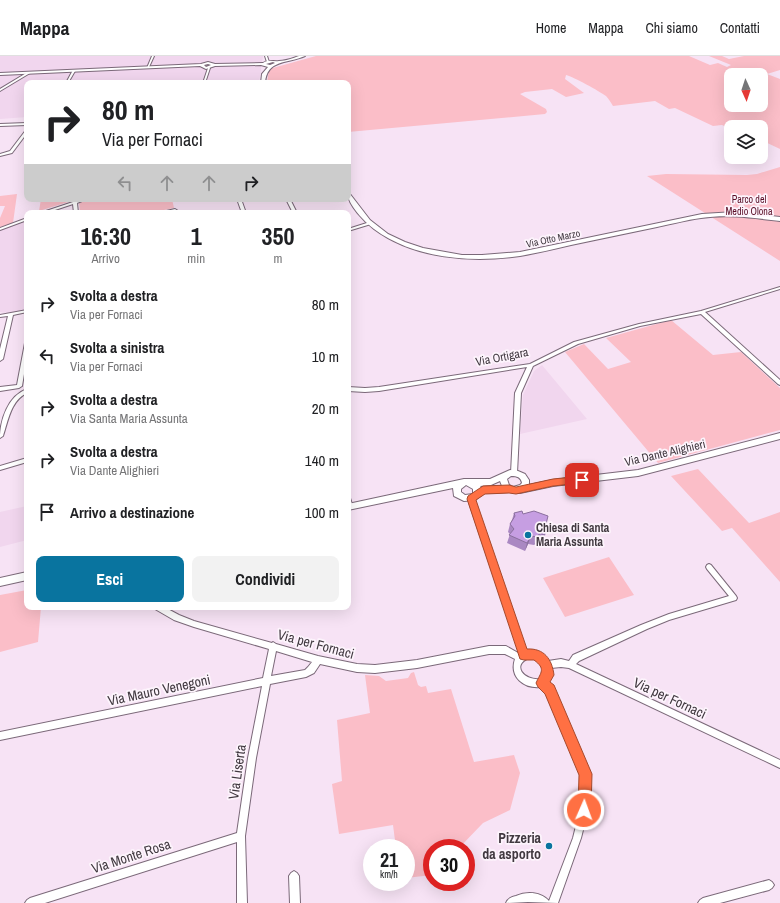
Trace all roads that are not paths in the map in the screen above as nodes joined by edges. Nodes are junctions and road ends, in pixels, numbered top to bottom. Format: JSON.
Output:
{"nodes":[{"id":1,"x":153,"y":56,"type":"edge"},
{"id":2,"x":266,"y":56,"type":"edge"},
{"id":3,"x":303,"y":56,"type":"edge"},
{"id":4,"x":268,"y":61,"type":"junction"},
{"id":5,"x":277,"y":63,"type":"junction"},
{"id":6,"x":263,"y":64,"type":"junction"},
{"id":7,"x":201,"y":65,"type":"junction"},
{"id":8,"x":216,"y":65,"type":"junction"},
{"id":9,"x":270,"y":66,"type":"junction"},
{"id":10,"x":148,"y":67,"type":"junction"},
{"id":11,"x":209,"y":68,"type":"junction"},
{"id":12,"x":74,"y":71,"type":"junction"},
{"id":13,"x":29,"y":73,"type":"junction"},
{"id":14,"x":0,"y":74,"type":"edge"},
{"id":15,"x":69,"y":80,"type":"edge"},
{"id":16,"x":205,"y":80,"type":"edge"},
{"id":17,"x":263,"y":80,"type":"edge"},
{"id":18,"x":0,"y":90,"type":"edge"},
{"id":19,"x":24,"y":124,"type":"edge"},
{"id":20,"x":0,"y":125,"type":"edge"},
{"id":21,"x":24,"y":135,"type":"edge"},
{"id":22,"x":0,"y":155,"type":"edge"},
{"id":23,"x":351,"y":199,"type":"edge"},
{"id":24,"x":72,"y":202,"type":"edge"},
{"id":25,"x":50,"y":210,"type":"edge"},
{"id":26,"x":780,"y":219,"type":"edge"},
{"id":27,"x":24,"y":220,"type":"edge"},
{"id":28,"x":370,"y":223,"type":"junction"},
{"id":29,"x":0,"y":229,"type":"edge"},
{"id":30,"x":351,"y":229,"type":"edge"},
{"id":31,"x":780,"y":288,"type":"edge"},
{"id":32,"x":24,"y":312,"type":"edge"},
{"id":33,"x":702,"y":312,"type":"junction"},
{"id":34,"x":10,"y":314,"type":"junction"},
{"id":35,"x":0,"y":316,"type":"edge"},
{"id":36,"x":0,"y":359,"type":"edge"},
{"id":37,"x":24,"y":359,"type":"edge"},
{"id":38,"x":531,"y":365,"type":"junction"},
{"id":39,"x":780,"y":383,"type":"edge"},
{"id":40,"x":0,"y":388,"type":"edge"},
{"id":41,"x":351,"y":389,"type":"edge"},
{"id":42,"x":24,"y":392,"type":"edge"},
{"id":43,"x":0,"y":436,"type":"edge"},
{"id":44,"x":780,"y":436,"type":"edge"},
{"id":45,"x":24,"y":461,"type":"edge"},
{"id":46,"x":0,"y":468,"type":"edge"},
{"id":47,"x":514,"y":472,"type":"junction"},
{"id":48,"x":504,"y":476,"type":"junction"},
{"id":49,"x":524,"y":477,"type":"junction"},
{"id":50,"x":553,"y":482,"type":"junction"},
{"id":51,"x":460,"y":483,"type":"junction"},
{"id":52,"x":472,"y":483,"type":"junction"},
{"id":53,"x":438,"y":489,"type":"junction"},
{"id":54,"x":509,"y":489,"type":"junction"},
{"id":55,"x":520,"y":490,"type":"junction"},
{"id":56,"x":478,"y":493,"type":"junction"},
{"id":57,"x":460,"y":496,"type":"junction"},
{"id":58,"x":471,"y":499,"type":"junction"},
{"id":59,"x":351,"y":505,"type":"edge"},
{"id":60,"x":709,"y":567,"type":"dead end"},
{"id":61,"x":24,"y":577,"type":"edge"},
{"id":62,"x":0,"y":582,"type":"edge"},
{"id":63,"x":162,"y":610,"type":"edge"},
{"id":64,"x":273,"y":646,"type":"junction"},
{"id":65,"x":522,"y":656,"type":"junction"},
{"id":66,"x":318,"y":660,"type":"junction"},
{"id":67,"x":547,"y":665,"type":"junction"},
{"id":68,"x":570,"y":665,"type":"junction"},
{"id":69,"x":266,"y":682,"type":"junction"},
{"id":70,"x":542,"y":683,"type":"junction"},
{"id":71,"x":0,"y":736,"type":"edge"},
{"id":72,"x":780,"y":764,"type":"edge"},
{"id":73,"x":241,"y":836,"type":"junction"},
{"id":74,"x":294,"y":876,"type":"dead end"},
{"id":75,"x":769,"y":885,"type":"dead end"},
{"id":76,"x":30,"y":903,"type":"edge"},
{"id":77,"x":242,"y":903,"type":"edge"},
{"id":78,"x":295,"y":903,"type":"edge"},
{"id":79,"x":510,"y":903,"type":"edge"},
{"id":80,"x":545,"y":903,"type":"edge"},
{"id":81,"x":553,"y":903,"type":"edge"},
{"id":82,"x":703,"y":903,"type":"edge"}],
"edges":[{"from":1,"to":10,"type":"street"},
{"from":2,"to":4,"type":"street"},
{"from":3,"to":5,"type":"street"},
{"from":4,"to":5,"type":"street"},
{"from":4,"to":6,"type":"street"},
{"from":5,"to":9,"type":"street"},
{"from":6,"to":8,"type":"street"},
{"from":6,"to":9,"type":"street"},
{"from":7,"to":8,"type":"street"},
{"from":7,"to":10,"type":"street"},
{"from":7,"to":11,"type":"street"},
{"from":8,"to":11,"type":"street"},
{"from":9,"to":17,"type":"street"},
{"from":10,"to":12,"type":"street"},
{"from":11,"to":16,"type":"street"},
{"from":12,"to":13,"type":"street"},
{"from":12,"to":15,"type":"street"},
{"from":13,"to":14,"type":"street"},
{"from":13,"to":18,"type":"street"},
{"from":19,"to":20,"type":"street"},
{"from":21,"to":22,"type":"street"},
{"from":23,"to":28,"type":"street","name":"Via Otto Marzo"},
{"from":24,"to":25,"type":"street"},
{"from":26,"to":28,"type":"street","name":"Via Otto Marzo"},
{"from":27,"to":29,"type":"street"},
{"from":28,"to":30,"type":"street"},
{"from":31,"to":33,"type":"street","name":"Via Ortigara"},
{"from":32,"to":34,"type":"street"},
{"from":33,"to":38,"type":"street","name":"Via Ortigara"},
{"from":33,"to":39,"type":"street"},
{"from":34,"to":35,"type":"street"},
{"from":34,"to":36,"type":"street"},
{"from":37,"to":40,"type":"street"},
{"from":38,"to":41,"type":"street","name":"Via Ortigara"},
{"from":38,"to":47,"type":"street"},
{"from":42,"to":43,"type":"street"},
{"from":44,"to":50,"type":"street","name":"Via Dante Alighieri"},
{"from":45,"to":46,"type":"street"},
{"from":47,"to":48,"type":"street"},
{"from":47,"to":49,"type":"street","name":"Via Dante Alighieri"},
{"from":48,"to":52,"type":"street"},
{"from":48,"to":54,"type":"street"},
{"from":49,"to":50,"type":"street","name":"Via Dante Alighieri"},
{"from":49,"to":55,"type":"street"},
{"from":50,"to":55,"type":"street","name":"Via Dante Alighieri"},
{"from":51,"to":52,"type":"street"},
{"from":51,"to":53,"type":"street"},
{"from":51,"to":57,"type":"street"},
{"from":52,"to":56,"type":"street"},
{"from":53,"to":57,"type":"street"},
{"from":53,"to":59,"type":"street"},
{"from":54,"to":55,"type":"street","name":"Via Dante Alighieri"},
{"from":54,"to":56,"type":"street","name":"Via Dante Alighieri"},
{"from":56,"to":58,"type":"street"},
{"from":57,"to":58,"type":"street"},
{"from":58,"to":65,"type":"street"},
{"from":60,"to":68,"type":"street"},
{"from":61,"to":62,"type":"street"},
{"from":63,"to":64,"type":"street","name":"Via per Fornaci"},
{"from":64,"to":66,"type":"street","name":"Via per Fornaci"},
{"from":64,"to":69,"type":"street","name":"Via Liserta"},
{"from":65,"to":66,"type":"street","name":"Via per Fornaci"},
{"from":65,"to":67,"type":"street","name":"Via per Fornaci"},
{"from":65,"to":70,"type":"street"},
{"from":66,"to":69,"type":"street","name":"Via Mauro Venegoni"},
{"from":67,"to":68,"type":"street","name":"Via per Fornaci"},
{"from":67,"to":70,"type":"street"},
{"from":68,"to":72,"type":"street","name":"Via per Fornaci"},
{"from":69,"to":71,"type":"street","name":"Via Mauro Venegoni"},
{"from":69,"to":73,"type":"street","name":"Via Liserta"},
{"from":70,"to":81,"type":"street"},
{"from":73,"to":76,"type":"street","name":"Via Monte Rosa"},
{"from":73,"to":77,"type":"street","name":"Via Liserta"},
{"from":74,"to":78,"type":"street"},
{"from":75,"to":82,"type":"street"},
{"from":79,"to":80,"type":"street"}]}
